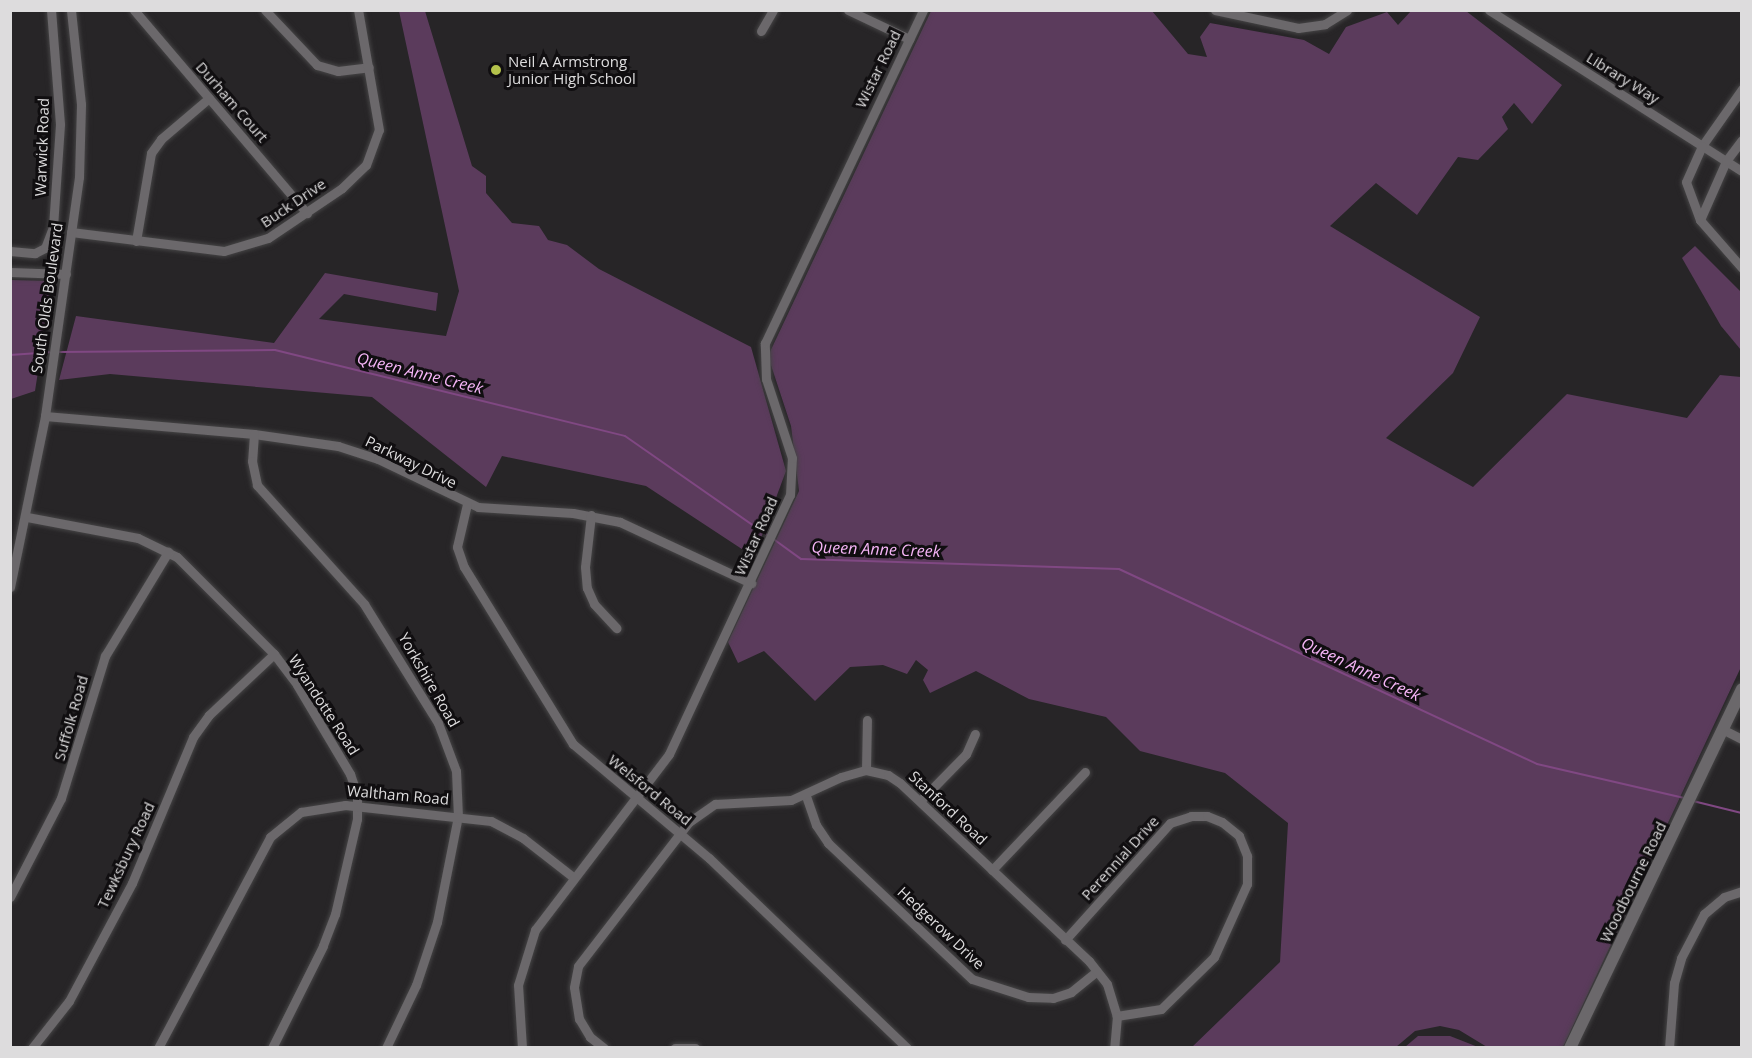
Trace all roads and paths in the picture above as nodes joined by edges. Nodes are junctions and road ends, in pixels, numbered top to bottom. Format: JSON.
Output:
{"nodes":[{"id":1,"x":51,"y":10,"type":"edge"},
{"id":2,"x":71,"y":10,"type":"edge"},
{"id":3,"x":134,"y":10,"type":"edge"},
{"id":4,"x":265,"y":10,"type":"edge"},
{"id":5,"x":358,"y":10,"type":"edge"},
{"id":6,"x":773,"y":10,"type":"edge"},
{"id":7,"x":848,"y":10,"type":"edge"},
{"id":8,"x":923,"y":10,"type":"edge"},
{"id":9,"x":1215,"y":10,"type":"edge"},
{"id":10,"x":1347,"y":10,"type":"edge"},
{"id":11,"x":1489,"y":10,"type":"edge"},
{"id":12,"x":761,"y":32,"type":"dead end"},
{"id":13,"x":909,"y":39,"type":"junction"},
{"id":14,"x":369,"y":67,"type":"junction"},
{"id":15,"x":1742,"y":89,"type":"edge"},
{"id":16,"x":209,"y":98,"type":"junction"},
{"id":17,"x":1742,"y":140,"type":"edge"},
{"id":18,"x":1702,"y":146,"type":"junction"},
{"id":19,"x":1726,"y":161,"type":"junction"},
{"id":20,"x":1742,"y":171,"type":"edge"},
{"id":21,"x":307,"y":213,"type":"junction"},
{"id":22,"x":1700,"y":220,"type":"junction"},
{"id":23,"x":71,"y":232,"type":"junction"},
{"id":24,"x":136,"y":241,"type":"junction"},
{"id":25,"x":10,"y":251,"type":"edge"},
{"id":26,"x":1742,"y":268,"type":"edge"},
{"id":27,"x":10,"y":272,"type":"edge"},
{"id":28,"x":66,"y":274,"type":"junction"},
{"id":29,"x":45,"y":416,"type":"junction"},
{"id":30,"x":254,"y":434,"type":"junction"},
{"id":31,"x":466,"y":504,"type":"junction"},
{"id":32,"x":591,"y":515,"type":"junction"},
{"id":33,"x":27,"y":516,"type":"junction"},
{"id":34,"x":168,"y":552,"type":"junction"},
{"id":35,"x":751,"y":582,"type":"junction"},
{"id":36,"x":10,"y":588,"type":"edge"},
{"id":37,"x":616,"y":628,"type":"dead end"},
{"id":38,"x":274,"y":654,"type":"junction"},
{"id":39,"x":1742,"y":689,"type":"edge"},
{"id":40,"x":867,"y":720,"type":"dead end"},
{"id":41,"x":1722,"y":729,"type":"junction"},
{"id":42,"x":975,"y":734,"type":"dead end"},
{"id":43,"x":1742,"y":739,"type":"edge"},
{"id":44,"x":866,"y":770,"type":"junction"},
{"id":45,"x":1085,"y":772,"type":"dead end"},
{"id":46,"x":806,"y":796,"type":"junction"},
{"id":47,"x":635,"y":798,"type":"junction"},
{"id":48,"x":920,"y":801,"type":"junction"},
{"id":49,"x":357,"y":805,"type":"junction"},
{"id":50,"x":458,"y":816,"type":"junction"},
{"id":51,"x":680,"y":834,"type":"junction"},
{"id":52,"x":992,"y":870,"type":"junction"},
{"id":53,"x":573,"y":877,"type":"junction"},
{"id":54,"x":1742,"y":891,"type":"edge"},
{"id":55,"x":10,"y":897,"type":"edge"},
{"id":56,"x":1065,"y":940,"type":"junction"},
{"id":57,"x":1097,"y":971,"type":"junction"},
{"id":58,"x":1117,"y":1016,"type":"junction"},
{"id":59,"x":32,"y":1047,"type":"edge"},
{"id":60,"x":158,"y":1047,"type":"edge"},
{"id":61,"x":272,"y":1047,"type":"edge"},
{"id":62,"x":386,"y":1047,"type":"edge"},
{"id":63,"x":522,"y":1047,"type":"edge"},
{"id":64,"x":604,"y":1047,"type":"edge"},
{"id":65,"x":675,"y":1047,"type":"edge"},
{"id":66,"x":695,"y":1047,"type":"edge"},
{"id":67,"x":907,"y":1047,"type":"edge"},
{"id":68,"x":1114,"y":1047,"type":"edge"},
{"id":69,"x":1570,"y":1047,"type":"edge"},
{"id":70,"x":1669,"y":1047,"type":"edge"}],
"edges":[{"from":1,"to":25,"type":"street","name":"Warwick Road"},
{"from":2,"to":23,"type":"street","name":"South Olds Boulevard"},
{"from":3,"to":16,"type":"street","name":"Durham Court"},
{"from":4,"to":14,"type":"street"},
{"from":5,"to":14,"type":"street","name":"Buck Drive"},
{"from":6,"to":12,"type":"street"},
{"from":7,"to":13,"type":"street"},
{"from":8,"to":13,"type":"street","name":"Wistar Road"},
{"from":9,"to":10,"type":"street"},
{"from":11,"to":18,"type":"street","name":"Library Way"},
{"from":13,"to":35,"type":"street","name":"Wistar Road"},
{"from":14,"to":21,"type":"street","name":"Buck Drive"},
{"from":15,"to":18,"type":"street"},
{"from":16,"to":21,"type":"street","name":"Durham Court"},
{"from":16,"to":24,"type":"street"},
{"from":17,"to":19,"type":"street"},
{"from":18,"to":19,"type":"street","name":"Library Way"},
{"from":18,"to":22,"type":"street"},
{"from":19,"to":20,"type":"street","name":"Library Way"},
{"from":19,"to":22,"type":"street"},
{"from":21,"to":24,"type":"street","name":"Buck Drive"},
{"from":22,"to":26,"type":"street"},
{"from":23,"to":24,"type":"street","name":"Buck Drive"},
{"from":23,"to":28,"type":"street","name":"South Olds Boulevard"},
{"from":27,"to":28,"type":"street"},
{"from":28,"to":29,"type":"street","name":"South Olds Boulevard"},
{"from":29,"to":30,"type":"street","name":"Parkway Drive"},
{"from":29,"to":33,"type":"street","name":"South Olds Boulevard"},
{"from":30,"to":31,"type":"street","name":"Parkway Drive"},
{"from":30,"to":50,"type":"street","name":"Yorkshire Road"},
{"from":31,"to":32,"type":"street","name":"Parkway Drive"},
{"from":31,"to":47,"type":"street","name":"Welsford Road"},
{"from":32,"to":35,"type":"street","name":"Parkway Drive"},
{"from":32,"to":37,"type":"street"},
{"from":33,"to":34,"type":"street","name":"Wyandotte Road"},
{"from":33,"to":36,"type":"street","name":"South Olds Boulevard"},
{"from":34,"to":38,"type":"street","name":"Wyandotte Road"},
{"from":34,"to":55,"type":"street","name":"Suffolk Road"},
{"from":35,"to":47,"type":"street","name":"Wistar Road"},
{"from":38,"to":49,"type":"street","name":"Wyandotte Road"},
{"from":38,"to":59,"type":"street","name":"Tewksbury Road"},
{"from":39,"to":41,"type":"main road","name":"Woodbourne Road"},
{"from":40,"to":44,"type":"street"},
{"from":41,"to":43,"type":"street"},
{"from":41,"to":69,"type":"main road","name":"Woodbourne Road"},
{"from":42,"to":48,"type":"street"},
{"from":44,"to":46,"type":"street"},
{"from":44,"to":48,"type":"street","name":"Stanford Road"},
{"from":45,"to":52,"type":"street"},
{"from":46,"to":51,"type":"street"},
{"from":46,"to":57,"type":"street","name":"Hedgerow Drive"},
{"from":47,"to":51,"type":"street","name":"Welsford Road"},
{"from":47,"to":53,"type":"street","name":"Wistar Road"},
{"from":48,"to":52,"type":"street","name":"Stanford Road"},
{"from":49,"to":50,"type":"street","name":"Waltham Road"},
{"from":49,"to":60,"type":"street","name":"Waltham Road"},
{"from":49,"to":61,"type":"street","name":"Wyandotte Road"},
{"from":50,"to":53,"type":"street","name":"Waltham Road"},
{"from":50,"to":62,"type":"street","name":"Yorkshire Road"},
{"from":51,"to":64,"type":"street"},
{"from":51,"to":67,"type":"street","name":"Welsford Road"},
{"from":52,"to":56,"type":"street","name":"Stanford Road"},
{"from":53,"to":63,"type":"street","name":"Wistar Road"},
{"from":54,"to":70,"type":"street"},
{"from":56,"to":57,"type":"street","name":"Stanford Road"},
{"from":56,"to":58,"type":"street","name":"Perennial Drive"},
{"from":57,"to":58,"type":"street","name":"Stanford Road"},
{"from":58,"to":68,"type":"street","name":"Stanford Road"},
{"from":65,"to":66,"type":"street"}]}
